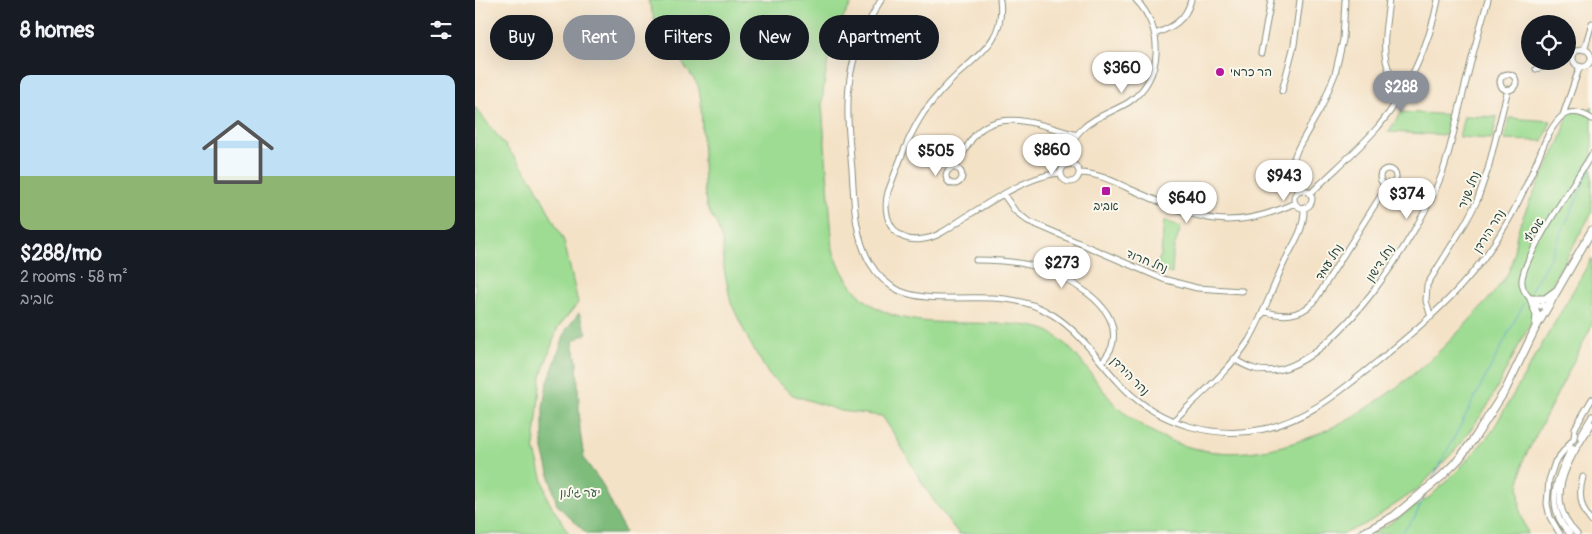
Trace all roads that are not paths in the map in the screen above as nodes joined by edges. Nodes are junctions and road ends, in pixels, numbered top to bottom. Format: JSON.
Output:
{"nodes":[{"id":1,"x":881,"y":0,"type":"edge"},
{"id":2,"x":1000,"y":0,"type":"edge"},
{"id":3,"x":1136,"y":0,"type":"edge"},
{"id":4,"x":1191,"y":0,"type":"edge"},
{"id":5,"x":1271,"y":0,"type":"edge"},
{"id":6,"x":1300,"y":0,"type":"edge"},
{"id":7,"x":1345,"y":0,"type":"edge"},
{"id":8,"x":1389,"y":0,"type":"edge"},
{"id":9,"x":1438,"y":0,"type":"edge"},
{"id":10,"x":1488,"y":0,"type":"edge"},
{"id":11,"x":1592,"y":23,"type":"edge"},
{"id":12,"x":1155,"y":34,"type":"junction"},
{"id":13,"x":1584,"y":50,"type":"junction"},
{"id":14,"x":1576,"y":52,"type":"edge"},
{"id":15,"x":1261,"y":53,"type":"dead end"},
{"id":16,"x":1576,"y":64,"type":"edge"},
{"id":17,"x":1580,"y":66,"type":"junction"},
{"id":18,"x":1404,"y":89,"type":"junction"},
{"id":19,"x":1508,"y":90,"type":"dead end"},
{"id":20,"x":1282,"y":92,"type":"dead end"},
{"id":21,"x":1563,"y":115,"type":"junction"},
{"id":22,"x":1590,"y":117,"type":"edge"},
{"id":23,"x":1077,"y":135,"type":"junction"},
{"id":24,"x":1592,"y":154,"type":"edge"},
{"id":25,"x":1070,"y":164,"type":"junction"},
{"id":26,"x":955,"y":168,"type":"dead end"},
{"id":27,"x":1061,"y":173,"type":"junction"},
{"id":28,"x":1079,"y":173,"type":"junction"},
{"id":29,"x":1388,"y":184,"type":"dead end"},
{"id":30,"x":1299,"y":191,"type":"junction"},
{"id":31,"x":1004,"y":194,"type":"junction"},
{"id":32,"x":1309,"y":194,"type":"junction"},
{"id":33,"x":1295,"y":203,"type":"junction"},
{"id":34,"x":1304,"y":207,"type":"junction"},
{"id":35,"x":1592,"y":230,"type":"edge"},
{"id":36,"x":976,"y":260,"type":"dead end"},
{"id":37,"x":1559,"y":289,"type":"junction"},
{"id":38,"x":1241,"y":291,"type":"dead end"},
{"id":39,"x":1531,"y":299,"type":"junction"},
{"id":40,"x":1551,"y":303,"type":"junction"},
{"id":41,"x":1263,"y":310,"type":"junction"},
{"id":42,"x":1431,"y":317,"type":"junction"},
{"id":43,"x":1535,"y":329,"type":"junction"},
{"id":44,"x":1234,"y":359,"type":"junction"},
{"id":45,"x":1102,"y":362,"type":"junction"},
{"id":46,"x":1592,"y":399,"type":"edge"},
{"id":47,"x":1592,"y":416,"type":"edge"},
{"id":48,"x":1173,"y":420,"type":"junction"},
{"id":49,"x":1592,"y":424,"type":"edge"},
{"id":50,"x":1576,"y":442,"type":"junction"},
{"id":51,"x":1583,"y":477,"type":"dead end"},
{"id":52,"x":1592,"y":522,"type":"edge"},
{"id":53,"x":1361,"y":534,"type":"edge"},
{"id":54,"x":1560,"y":534,"type":"edge"},
{"id":55,"x":1570,"y":534,"type":"edge"},
{"id":56,"x":1577,"y":534,"type":"edge"}],
"edges":[{"from":1,"to":45,"type":"street","name":"נהר הירדן"},
{"from":2,"to":31,"type":"street"},
{"from":3,"to":12,"type":"street"},
{"from":4,"to":12,"type":"street"},
{"from":5,"to":15,"type":"street"},
{"from":6,"to":20,"type":"street"},
{"from":7,"to":30,"type":"street"},
{"from":8,"to":18,"type":"street"},
{"from":9,"to":18,"type":"street"},
{"from":10,"to":44,"type":"street","name":"נחל דישון"},
{"from":11,"to":13,"type":"street"},
{"from":12,"to":23,"type":"street"},
{"from":13,"to":14,"type":"street"},
{"from":13,"to":17,"type":"street","name":"נהר הירדן"},
{"from":16,"to":17,"type":"street"},
{"from":17,"to":21,"type":"street","name":"נהר הירדן"},
{"from":18,"to":32,"type":"street"},
{"from":19,"to":42,"type":"street","name":"נחל שניר"},
{"from":21,"to":22,"type":"street"},
{"from":21,"to":42,"type":"street","name":"נהר הירדן"},
{"from":23,"to":25,"type":"street"},
{"from":23,"to":26,"type":"street"},
{"from":24,"to":39,"type":"street","name":"אסיף"},
{"from":25,"to":27,"type":"street"},
{"from":25,"to":28,"type":"street"},
{"from":27,"to":28,"type":"street"},
{"from":27,"to":31,"type":"street"},
{"from":28,"to":33,"type":"street"},
{"from":29,"to":41,"type":"street","name":"נחל עמד"},
{"from":30,"to":32,"type":"street"},
{"from":30,"to":33,"type":"street"},
{"from":31,"to":38,"type":"street","name":"נחל חרוד"},
{"from":32,"to":34,"type":"street"},
{"from":33,"to":34,"type":"street"},
{"from":34,"to":41,"type":"street"},
{"from":35,"to":37,"type":"main road"},
{"from":36,"to":45,"type":"street"},
{"from":37,"to":39,"type":"main road"},
{"from":37,"to":40,"type":"main road"},
{"from":39,"to":40,"type":"street"},
{"from":39,"to":43,"type":"main road"},
{"from":40,"to":43,"type":"main road"},
{"from":41,"to":44,"type":"street"},
{"from":42,"to":48,"type":"street","name":"נהר הירדן"},
{"from":43,"to":53,"type":"main road"},
{"from":44,"to":48,"type":"street"},
{"from":45,"to":48,"type":"street","name":"נהר הירדן"},
{"from":46,"to":50,"type":"street"},
{"from":47,"to":50,"type":"street"},
{"from":49,"to":50,"type":"street"},
{"from":50,"to":54,"type":"street"},
{"from":50,"to":55,"type":"street"},
{"from":50,"to":56,"type":"street"},
{"from":51,"to":52,"type":"street"}]}
